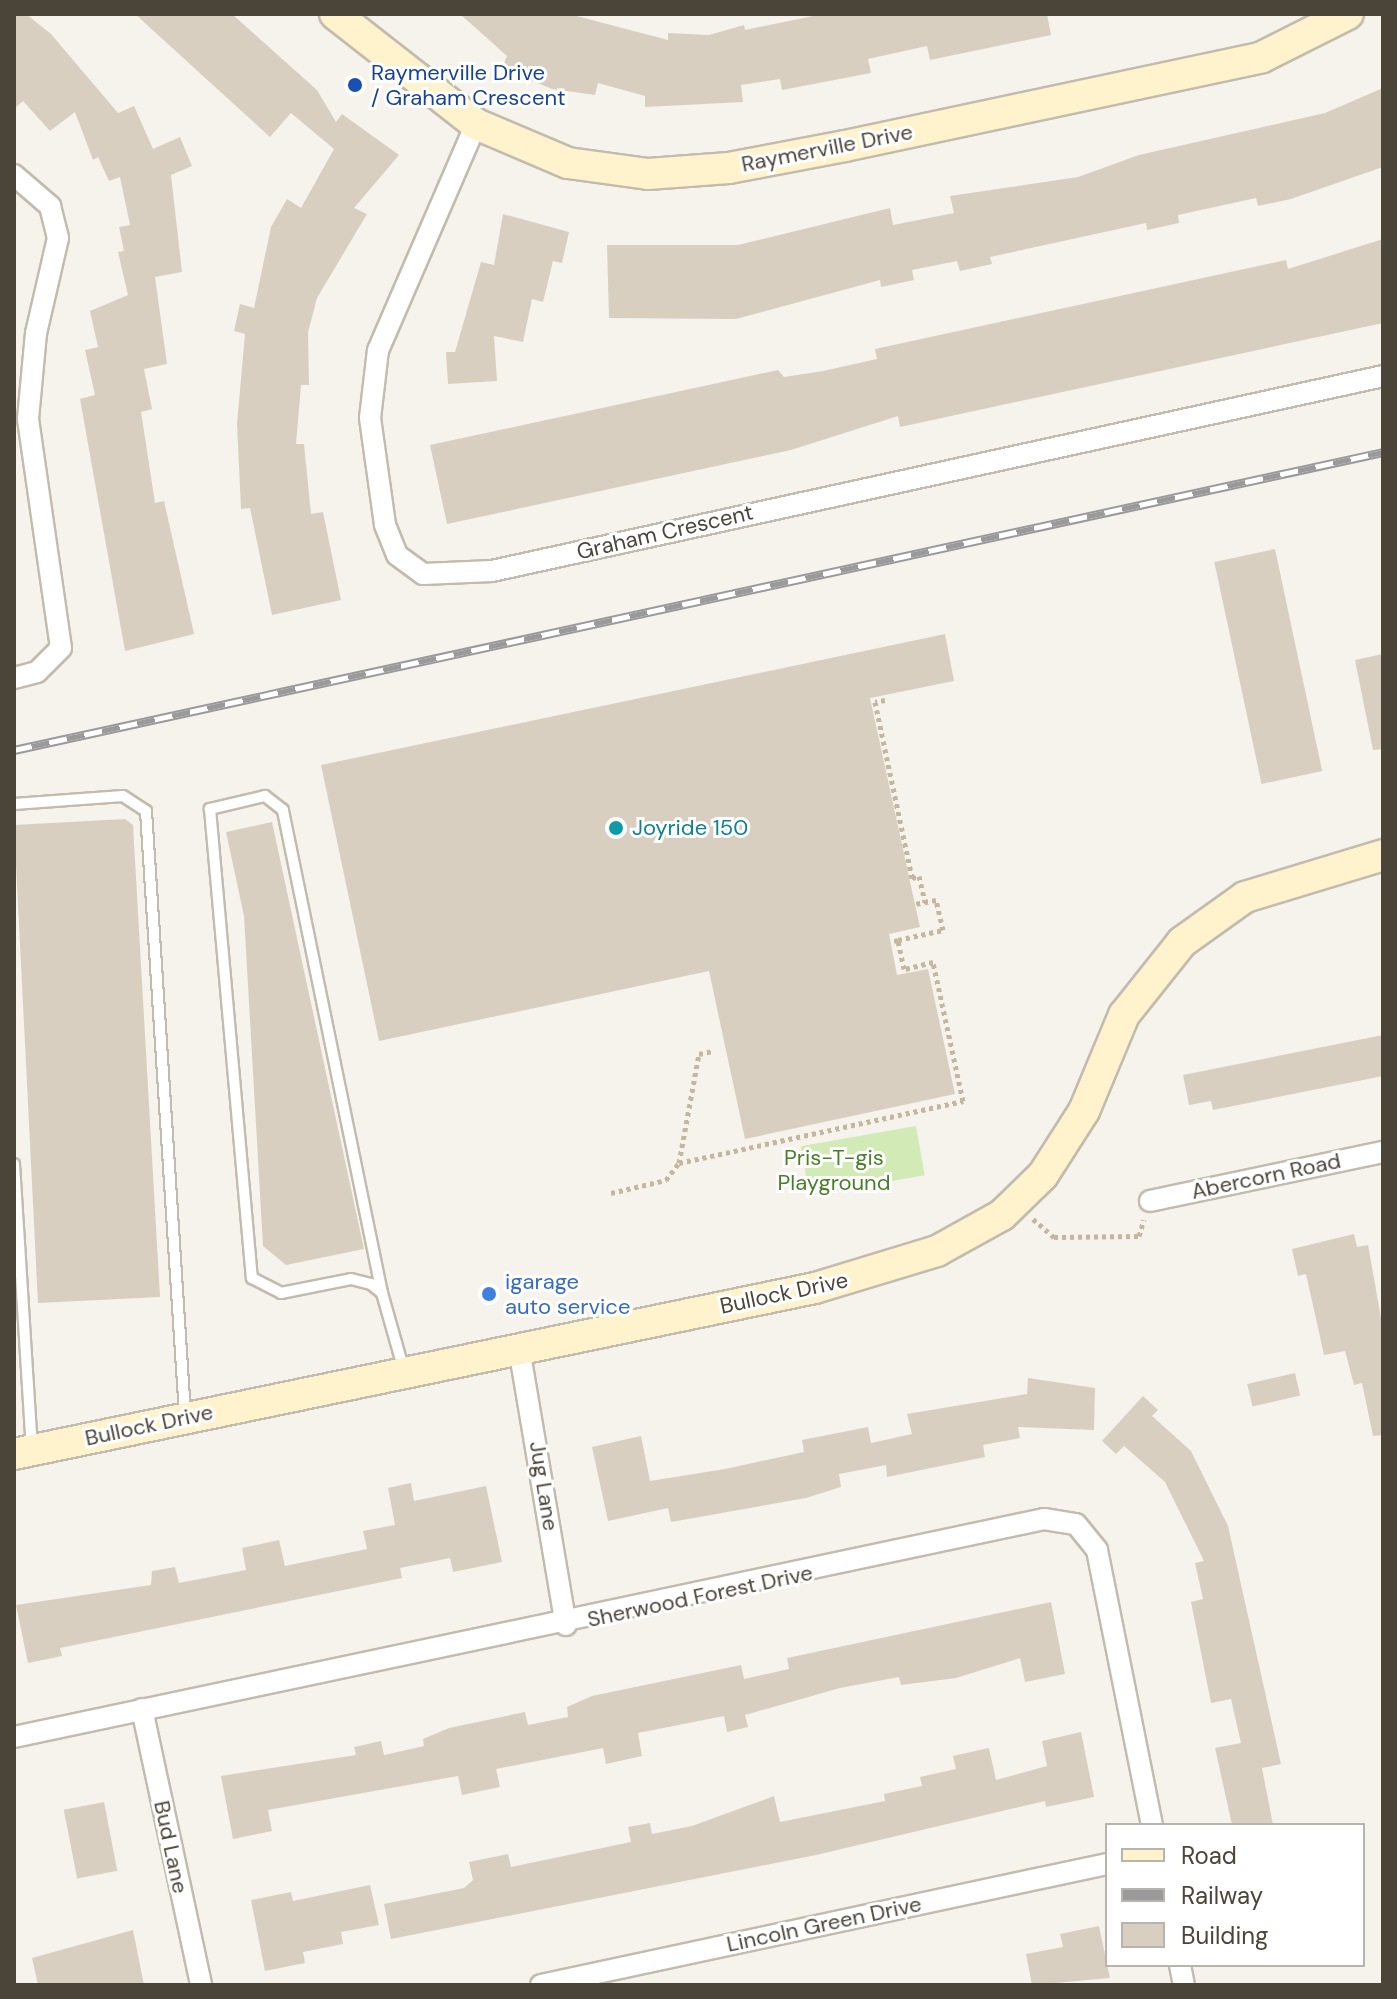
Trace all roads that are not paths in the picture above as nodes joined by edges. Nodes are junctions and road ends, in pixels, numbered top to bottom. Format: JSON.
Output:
{"nodes":[{"id":1,"x":335,"y":14,"type":"edge"},
{"id":2,"x":1348,"y":14,"type":"edge"},
{"id":3,"x":476,"y":124,"type":"junction"},
{"id":4,"x":14,"y":175,"type":"edge"},
{"id":5,"x":1383,"y":376,"type":"edge"},
{"id":6,"x":14,"y":678,"type":"edge"},
{"id":7,"x":14,"y":804,"type":"edge"},
{"id":8,"x":1383,"y":855,"type":"edge"},
{"id":9,"x":1383,"y":1152,"type":"edge"},
{"id":10,"x":14,"y":1164,"type":"edge"},
{"id":11,"x":1150,"y":1201,"type":"road end"},
{"id":12,"x":382,"y":1293,"type":"junction"},
{"id":13,"x":519,"y":1348,"type":"junction"},
{"id":14,"x":405,"y":1373,"type":"junction"},
{"id":15,"x":186,"y":1418,"type":"junction"},
{"id":16,"x":23,"y":1452,"type":"edge"},
{"id":17,"x":566,"y":1625,"type":"junction"},
{"id":18,"x":142,"y":1709,"type":"junction"},
{"id":19,"x":14,"y":1737,"type":"edge"},
{"id":20,"x":1152,"y":1823,"type":"edge"},
{"id":21,"x":1105,"y":1864,"type":"edge"},
{"id":22,"x":201,"y":1985,"type":"edge"},
{"id":23,"x":541,"y":1985,"type":"edge"}],
"edges":[{"from":1,"to":3,"type":"street","name":"Raymerville Drive"},
{"from":2,"to":3,"type":"street","name":"Raymerville Drive"},
{"from":3,"to":5,"type":"street","name":"Graham Crescent"},
{"from":4,"to":6,"type":"street"},
{"from":7,"to":15,"type":"lane"},
{"from":8,"to":13,"type":"street","name":"Bullock Drive"},
{"from":9,"to":11,"type":"street","name":"Abercorn Road"},
{"from":10,"to":16,"type":"lane"},
{"from":12,"to":12,"type":"lane"},
{"from":12,"to":14,"type":"lane"},
{"from":13,"to":14,"type":"street","name":"Bullock Drive"},
{"from":13,"to":17,"type":"street","name":"Jug Lane"},
{"from":14,"to":15,"type":"street","name":"Bullock Drive"},
{"from":15,"to":16,"type":"street","name":"Bullock Drive"},
{"from":17,"to":18,"type":"street","name":"Sherwood Forest Drive"},
{"from":17,"to":20,"type":"street","name":"Sherwood Forest Drive"},
{"from":18,"to":19,"type":"street","name":"Sherwood Forest Drive"},
{"from":18,"to":22,"type":"street","name":"Bud Lane"},
{"from":21,"to":23,"type":"street","name":"Lincoln Green Drive"}]}
